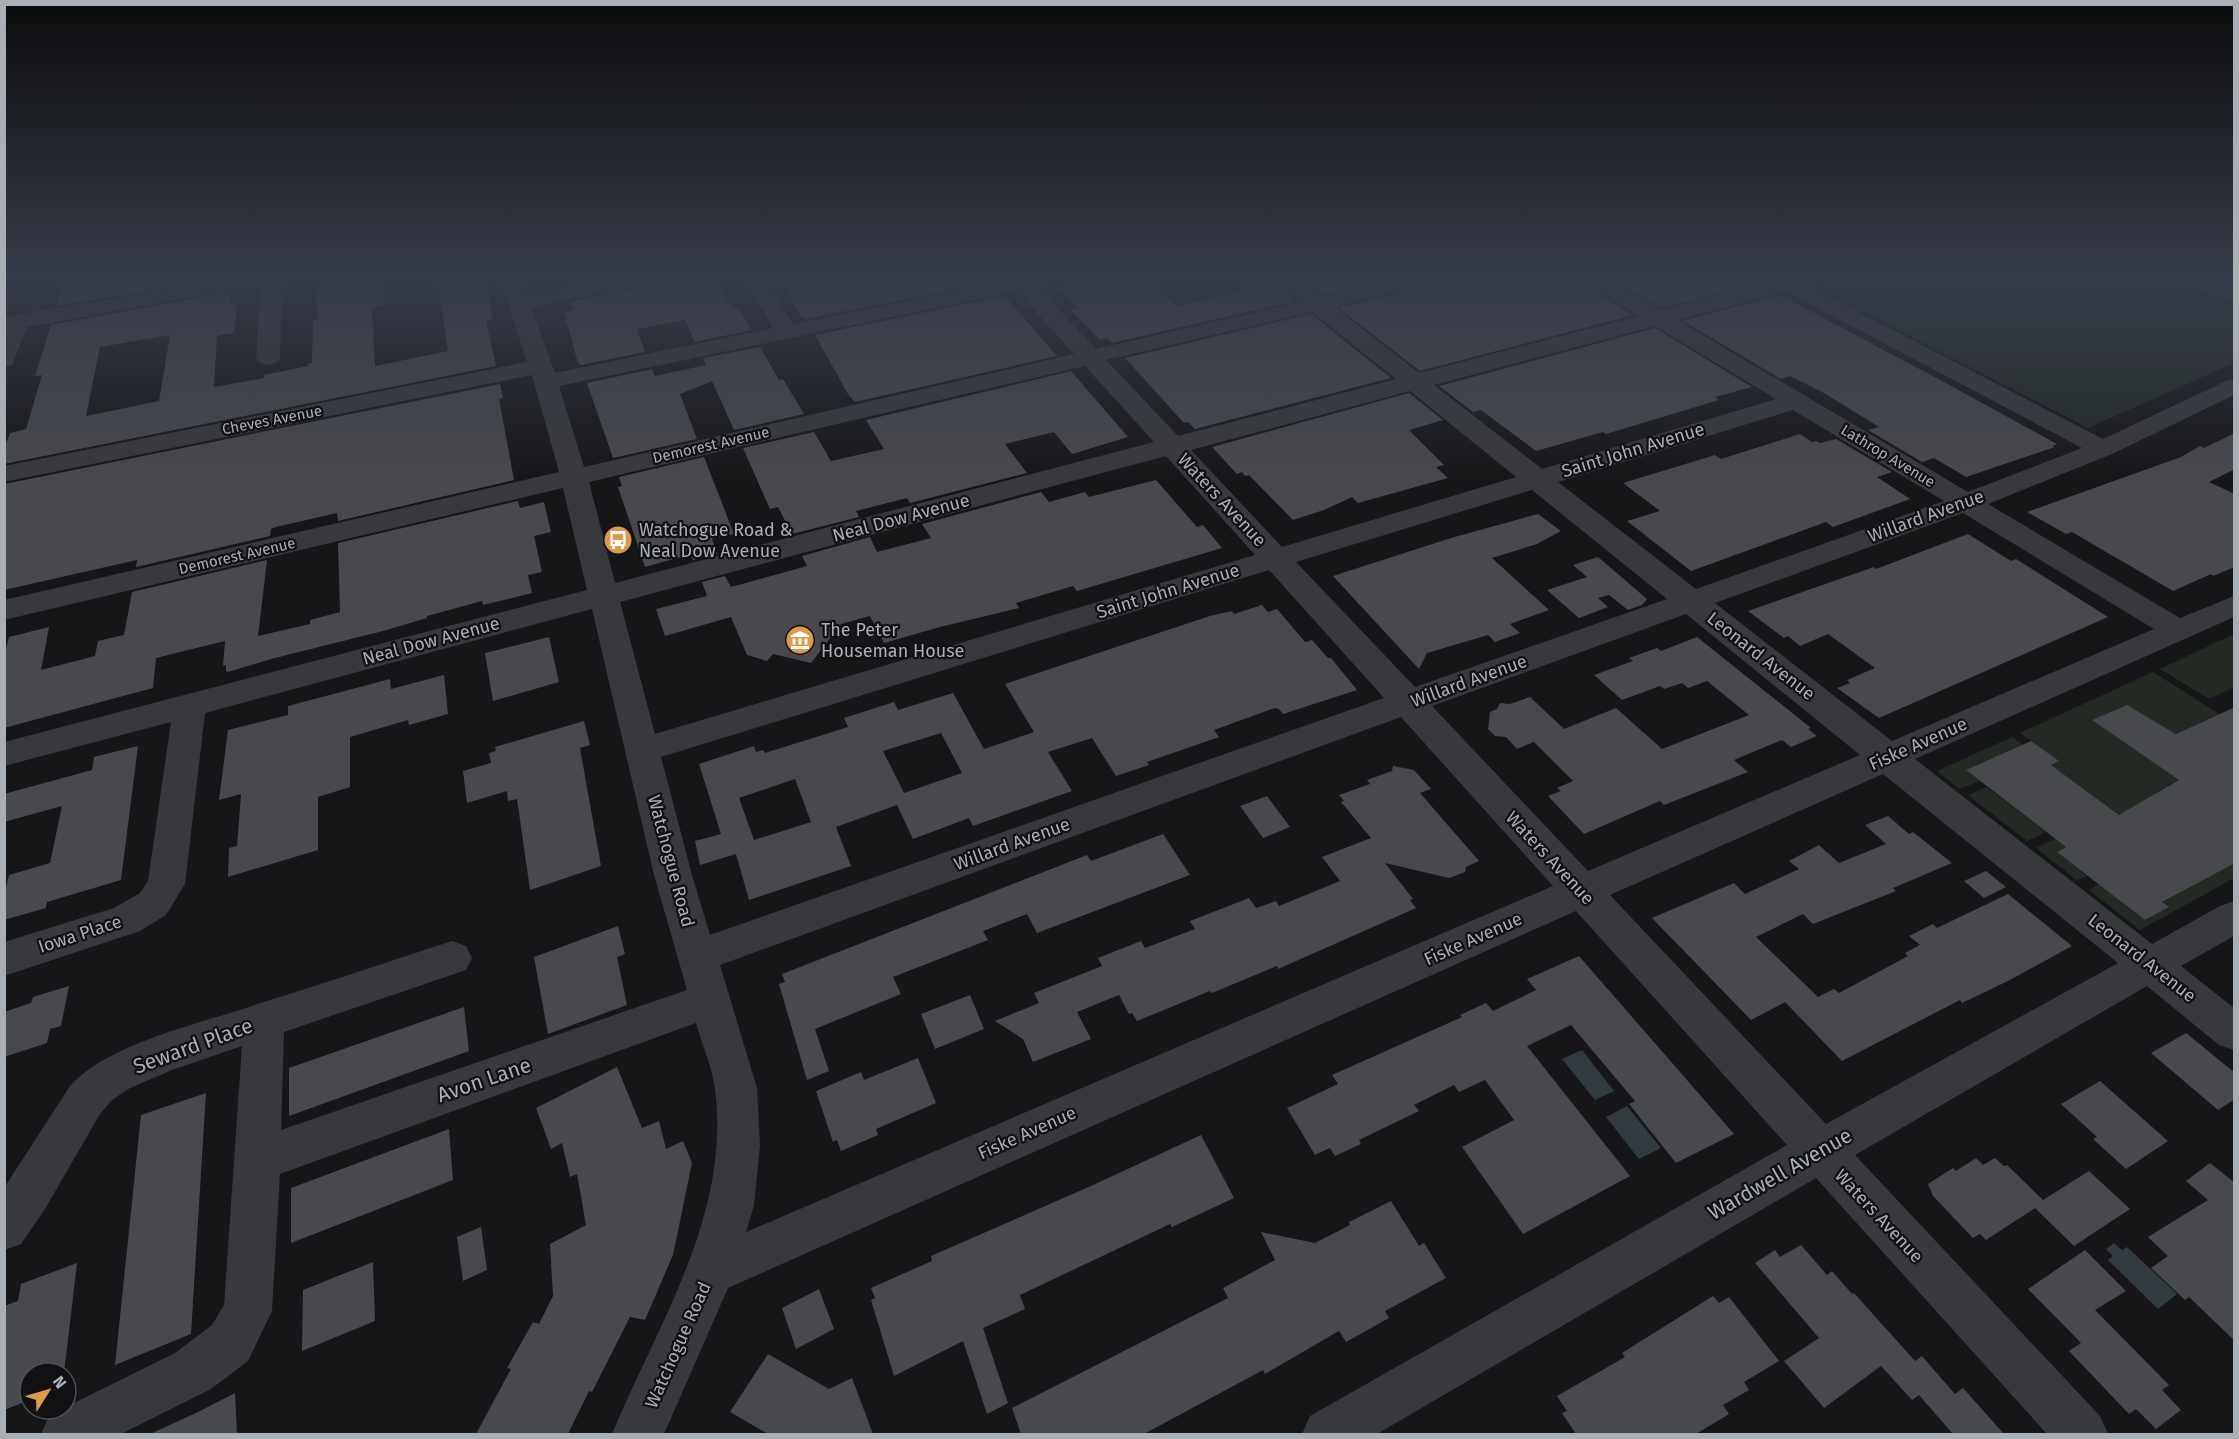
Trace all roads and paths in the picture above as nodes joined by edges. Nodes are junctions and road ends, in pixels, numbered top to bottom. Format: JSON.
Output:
{"nodes":[{"id":1,"x":269,"y":348,"type":"edge"},
{"id":2,"x":534,"y":348,"type":"edge"},
{"id":3,"x":693,"y":348,"type":"edge"},
{"id":4,"x":1082,"y":348,"type":"edge"},
{"id":5,"x":1128,"y":348,"type":"edge"},
{"id":6,"x":1372,"y":348,"type":"edge"},
{"id":7,"x":1544,"y":348,"type":"edge"},
{"id":8,"x":1709,"y":348,"type":"edge"},
{"id":9,"x":1914,"y":348,"type":"edge"},
{"id":10,"x":1090,"y":357,"type":"junction"},
{"id":11,"x":268,"y":358,"type":"dead end"},
{"id":12,"x":543,"y":374,"type":"junction"},
{"id":13,"x":1415,"y":382,"type":"junction"},
{"id":14,"x":2235,"y":386,"type":"edge"},
{"id":15,"x":1796,"y":400,"type":"junction"},
{"id":16,"x":2220,"y":405,"type":"edge"},
{"id":17,"x":1172,"y":446,"type":"junction"},
{"id":18,"x":2103,"y":449,"type":"junction"},
{"id":19,"x":4,"y":474,"type":"edge"},
{"id":20,"x":574,"y":477,"type":"junction"},
{"id":21,"x":1538,"y":479,"type":"junction"},
{"id":22,"x":1965,"y":503,"type":"junction"},
{"id":23,"x":1276,"y":559,"type":"junction"},
{"id":24,"x":605,"y":596,"type":"junction"},
{"id":25,"x":1691,"y":601,"type":"junction"},
{"id":26,"x":2235,"y":606,"type":"edge"},
{"id":27,"x":4,"y":610,"type":"edge"},
{"id":28,"x":2178,"y":630,"type":"junction"},
{"id":29,"x":1408,"y":703,"type":"junction"},
{"id":30,"x":190,"y":705,"type":"junction"},
{"id":31,"x":642,"y":750,"type":"junction"},
{"id":32,"x":4,"y":754,"type":"edge"},
{"id":33,"x":1888,"y":757,"type":"junction"},
{"id":34,"x":1581,"y":892,"type":"junction"},
{"id":35,"x":2235,"y":917,"type":"edge"},
{"id":36,"x":696,"y":957,"type":"junction"},
{"id":37,"x":4,"y":958,"type":"edge"},
{"id":38,"x":452,"y":958,"type":"dead end"},
{"id":39,"x":2150,"y":965,"type":"junction"},
{"id":40,"x":710,"y":1000,"type":"junction"},
{"id":41,"x":264,"y":1021,"type":"junction"},
{"id":42,"x":2235,"y":1032,"type":"edge"},
{"id":43,"x":1819,"y":1151,"type":"junction"},
{"id":44,"x":258,"y":1160,"type":"junction"},
{"id":45,"x":4,"y":1227,"type":"edge"},
{"id":46,"x":711,"y":1271,"type":"junction"},
{"id":47,"x":67,"y":1434,"type":"edge"},
{"id":48,"x":638,"y":1434,"type":"edge"},
{"id":49,"x":1328,"y":1434,"type":"edge"},
{"id":50,"x":2082,"y":1434,"type":"edge"}],
"edges":[{"from":1,"to":11,"type":"street"},
{"from":2,"to":12,"type":"street","name":"Watchogue Road"},
{"from":3,"to":12,"type":"street","name":"Cheves Avenue"},
{"from":4,"to":10,"type":"street","name":"Waters Avenue"},
{"from":5,"to":10,"type":"street","name":"Demorest Avenue"},
{"from":6,"to":13,"type":"street","name":"Leonard Avenue"},
{"from":7,"to":13,"type":"street","name":"Neal Dow Avenue"},
{"from":8,"to":15,"type":"street","name":"Lathrop Avenue"},
{"from":9,"to":18,"type":"street"},
{"from":10,"to":17,"type":"street","name":"Waters Avenue"},
{"from":10,"to":20,"type":"street","name":"Demorest Avenue"},
{"from":12,"to":19,"type":"street","name":"Cheves Avenue"},
{"from":12,"to":20,"type":"street","name":"Watchogue Road"},
{"from":13,"to":17,"type":"street","name":"Neal Dow Avenue"},
{"from":13,"to":21,"type":"street","name":"Leonard Avenue"},
{"from":14,"to":16,"type":"street","name":"Willard Avenue"},
{"from":15,"to":21,"type":"street","name":"Saint John Avenue"},
{"from":15,"to":22,"type":"street","name":"Lathrop Avenue"},
{"from":16,"to":18,"type":"street","name":"Willard Avenue"},
{"from":17,"to":23,"type":"street","name":"Waters Avenue"},
{"from":17,"to":24,"type":"street","name":"Neal Dow Avenue"},
{"from":18,"to":22,"type":"street","name":"Willard Avenue"},
{"from":20,"to":24,"type":"street","name":"Watchogue Road"},
{"from":20,"to":27,"type":"street","name":"Demorest Avenue"},
{"from":21,"to":23,"type":"street","name":"Saint John Avenue"},
{"from":21,"to":25,"type":"street","name":"Leonard Avenue"},
{"from":22,"to":25,"type":"street","name":"Willard Avenue"},
{"from":22,"to":28,"type":"street","name":"Lathrop Avenue"},
{"from":23,"to":29,"type":"street","name":"Waters Avenue"},
{"from":23,"to":31,"type":"street","name":"Saint John Avenue"},
{"from":24,"to":30,"type":"street","name":"Neal Dow Avenue"},
{"from":24,"to":31,"type":"street","name":"Watchogue Road"},
{"from":25,"to":29,"type":"street","name":"Willard Avenue"},
{"from":25,"to":33,"type":"street","name":"Leonard Avenue"},
{"from":26,"to":28,"type":"street","name":"Fiske Avenue"},
{"from":28,"to":33,"type":"street","name":"Fiske Avenue"},
{"from":29,"to":34,"type":"street","name":"Waters Avenue"},
{"from":29,"to":36,"type":"street","name":"Willard Avenue"},
{"from":30,"to":32,"type":"street","name":"Neal Dow Avenue"},
{"from":30,"to":37,"type":"street","name":"Iowa Place"},
{"from":31,"to":36,"type":"street","name":"Watchogue Road"},
{"from":33,"to":34,"type":"street","name":"Fiske Avenue"},
{"from":33,"to":39,"type":"street","name":"Leonard Avenue"},
{"from":34,"to":43,"type":"street","name":"Waters Avenue"},
{"from":34,"to":46,"type":"street","name":"Fiske Avenue"},
{"from":35,"to":39,"type":"street","name":"Wardwell Avenue"},
{"from":36,"to":40,"type":"street","name":"Watchogue Road"},
{"from":38,"to":41,"type":"street","name":"Seward Place"},
{"from":39,"to":42,"type":"street","name":"Leonard Avenue"},
{"from":39,"to":43,"type":"street","name":"Wardwell Avenue"},
{"from":40,"to":44,"type":"street","name":"Avon Lane"},
{"from":40,"to":46,"type":"street","name":"Watchogue Road"},
{"from":41,"to":44,"type":"street"},
{"from":41,"to":45,"type":"street","name":"Seward Place"},
{"from":43,"to":49,"type":"street","name":"Wardwell Avenue"},
{"from":43,"to":50,"type":"street","name":"Waters Avenue"},
{"from":44,"to":47,"type":"street"},
{"from":46,"to":48,"type":"street","name":"Watchogue Road"}]}
